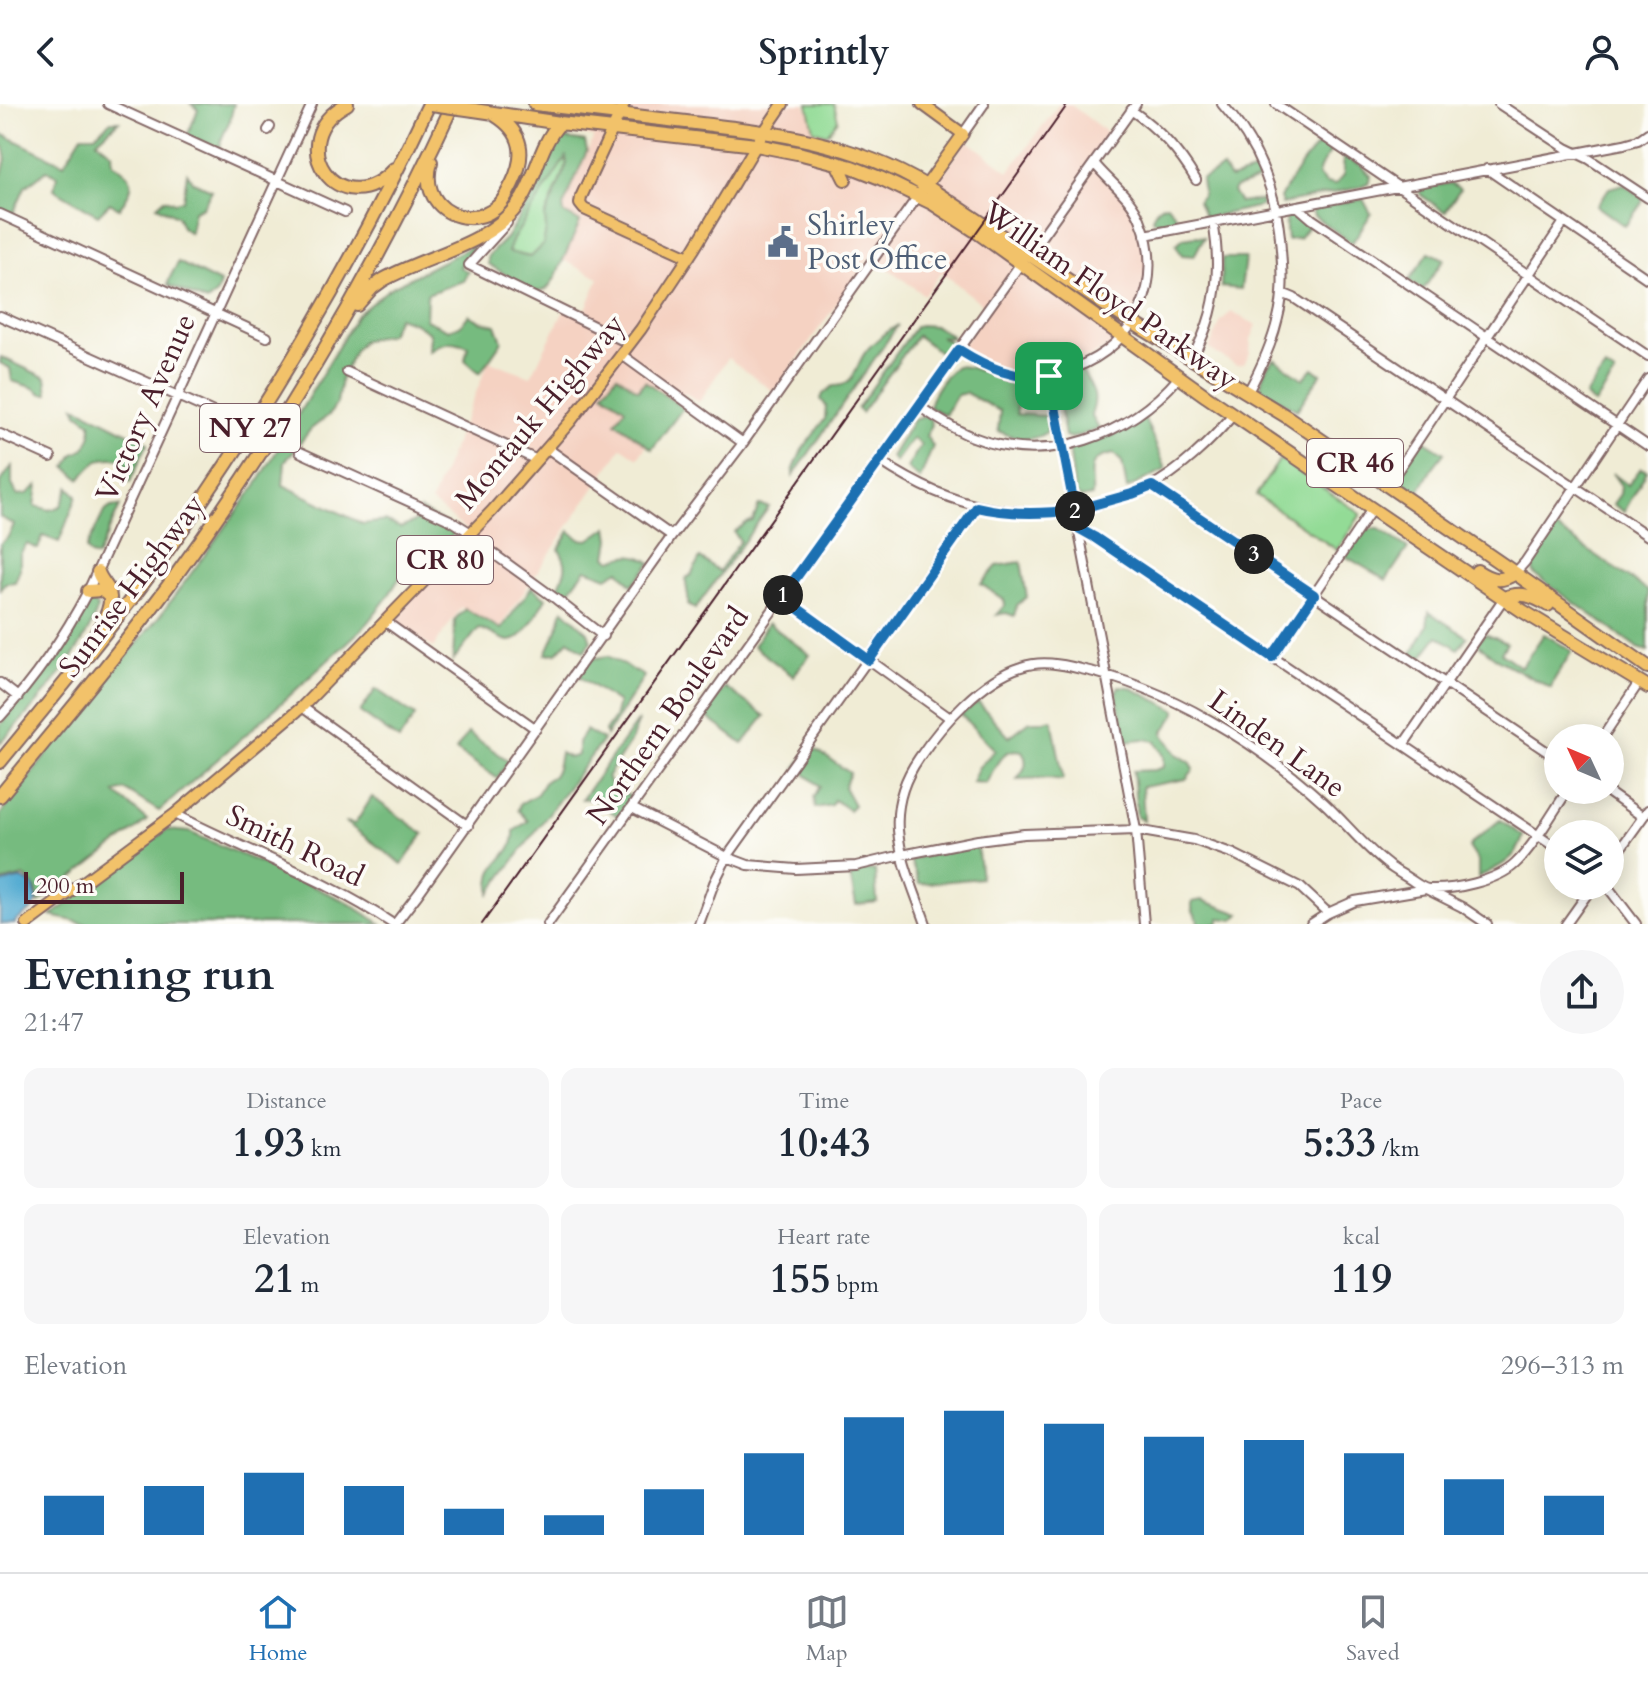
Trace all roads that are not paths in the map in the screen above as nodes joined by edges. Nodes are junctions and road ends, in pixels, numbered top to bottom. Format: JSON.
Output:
{"nodes":[{"id":1,"x":108,"y":104,"type":"edge"},
{"id":2,"x":312,"y":104,"type":"edge"},
{"id":3,"x":347,"y":104,"type":"edge"},
{"id":4,"x":430,"y":104,"type":"edge"},
{"id":5,"x":453,"y":104,"type":"edge"},
{"id":6,"x":535,"y":104,"type":"edge"},
{"id":7,"x":783,"y":104,"type":"edge"},
{"id":8,"x":922,"y":104,"type":"edge"},
{"id":9,"x":984,"y":104,"type":"edge"},
{"id":10,"x":1222,"y":104,"type":"edge"},
{"id":11,"x":1276,"y":104,"type":"edge"},
{"id":12,"x":1499,"y":104,"type":"edge"},
{"id":13,"x":578,"y":107,"type":"edge"},
{"id":14,"x":1134,"y":107,"type":"edge"},
{"id":15,"x":496,"y":113,"type":"junction"},
{"id":16,"x":618,"y":117,"type":"edge"},
{"id":17,"x":689,"y":117,"type":"junction"},
{"id":18,"x":560,"y":123,"type":"junction"},
{"id":19,"x":712,"y":125,"type":"junction"},
{"id":20,"x":442,"y":128,"type":"junction"},
{"id":21,"x":764,"y":132,"type":"junction"},
{"id":22,"x":1648,"y":133,"type":"edge"},
{"id":23,"x":963,"y":134,"type":"junction"},
{"id":24,"x":756,"y":145,"type":"junction"},
{"id":25,"x":1576,"y":153,"type":"junction"},
{"id":26,"x":404,"y":158,"type":"junction"},
{"id":27,"x":837,"y":163,"type":"junction"},
{"id":28,"x":1094,"y":163,"type":"junction"},
{"id":29,"x":1487,"y":169,"type":"junction"},
{"id":30,"x":845,"y":179,"type":"dead end"},
{"id":31,"x":1196,"y":180,"type":"dead end"},
{"id":32,"x":277,"y":181,"type":"junction"},
{"id":33,"x":1398,"y":186,"type":"junction"},
{"id":34,"x":922,"y":191,"type":"junction"},
{"id":35,"x":1648,"y":198,"type":"edge"},
{"id":36,"x":518,"y":205,"type":"junction"},
{"id":37,"x":1297,"y":206,"type":"junction"},
{"id":38,"x":1277,"y":209,"type":"junction"},
{"id":39,"x":345,"y":212,"type":"dead end"},
{"id":40,"x":0,"y":214,"type":"edge"},
{"id":41,"x":1213,"y":222,"type":"junction"},
{"id":42,"x":1564,"y":222,"type":"junction"},
{"id":43,"x":1169,"y":230,"type":"junction"},
{"id":44,"x":1145,"y":235,"type":"junction"},
{"id":45,"x":1149,"y":256,"type":"junction"},
{"id":46,"x":689,"y":257,"type":"junction"},
{"id":47,"x":1025,"y":258,"type":"junction"},
{"id":48,"x":1529,"y":275,"type":"junction"},
{"id":49,"x":1648,"y":279,"type":"edge"},
{"id":50,"x":1282,"y":293,"type":"junction"},
{"id":51,"x":216,"y":312,"type":"junction"},
{"id":52,"x":0,"y":316,"type":"edge"},
{"id":53,"x":1133,"y":323,"type":"junction"},
{"id":54,"x":332,"y":336,"type":"junction"},
{"id":55,"x":267,"y":337,"type":"dead end"},
{"id":56,"x":1123,"y":337,"type":"junction"},
{"id":57,"x":1487,"y":337,"type":"junction"},
{"id":58,"x":630,"y":344,"type":"junction"},
{"id":59,"x":959,"y":350,"type":"junction"},
{"id":60,"x":622,"y":355,"type":"junction"},
{"id":61,"x":1648,"y":356,"type":"edge"},
{"id":62,"x":1191,"y":359,"type":"junction"},
{"id":63,"x":347,"y":372,"type":"dead end"},
{"id":64,"x":1049,"y":376,"type":"junction"},
{"id":65,"x":1179,"y":377,"type":"junction"},
{"id":66,"x":1648,"y":379,"type":"edge"},
{"id":67,"x":1248,"y":392,"type":"junction"},
{"id":68,"x":178,"y":395,"type":"junction"},
{"id":69,"x":1445,"y":399,"type":"junction"},
{"id":70,"x":920,"y":407,"type":"junction"},
{"id":71,"x":1233,"y":415,"type":"junction"},
{"id":72,"x":222,"y":416,"type":"dead end"},
{"id":73,"x":1617,"y":425,"type":"junction"},
{"id":74,"x":0,"y":434,"type":"edge"},
{"id":75,"x":743,"y":443,"type":"junction"},
{"id":76,"x":1062,"y":446,"type":"junction"},
{"id":77,"x":1648,"y":446,"type":"edge"},
{"id":78,"x":547,"y":448,"type":"junction"},
{"id":79,"x":300,"y":452,"type":"dead end"},
{"id":80,"x":51,"y":457,"type":"dead end"},
{"id":81,"x":537,"y":460,"type":"junction"},
{"id":82,"x":880,"y":461,"type":"junction"},
{"id":83,"x":1388,"y":485,"type":"junction"},
{"id":84,"x":1152,"y":486,"type":"junction"},
{"id":85,"x":1575,"y":487,"type":"junction"},
{"id":86,"x":977,"y":507,"type":"junction"},
{"id":87,"x":1372,"y":509,"type":"junction"},
{"id":88,"x":1075,"y":510,"type":"junction"},
{"id":89,"x":1078,"y":528,"type":"junction"},
{"id":90,"x":470,"y":535,"type":"junction"},
{"id":91,"x":672,"y":536,"type":"junction"},
{"id":92,"x":1648,"y":536,"type":"edge"},
{"id":93,"x":1414,"y":538,"type":"junction"},
{"id":94,"x":98,"y":572,"type":"junction"},
{"id":95,"x":1515,"y":573,"type":"junction"},
{"id":96,"x":88,"y":591,"type":"junction"},
{"id":97,"x":1314,"y":595,"type":"junction"},
{"id":98,"x":782,"y":597,"type":"junction"},
{"id":99,"x":110,"y":598,"type":"junction"},
{"id":100,"x":1504,"y":598,"type":"junction"},
{"id":101,"x":386,"y":622,"type":"junction"},
{"id":102,"x":603,"y":636,"type":"junction"},
{"id":103,"x":1613,"y":642,"type":"junction"},
{"id":104,"x":1272,"y":657,"type":"junction"},
{"id":105,"x":869,"y":660,"type":"junction"},
{"id":106,"x":1648,"y":667,"type":"edge"},
{"id":107,"x":1107,"y":674,"type":"junction"},
{"id":108,"x":68,"y":680,"type":"junction"},
{"id":109,"x":0,"y":683,"type":"edge"},
{"id":110,"x":1445,"y":683,"type":"junction"},
{"id":111,"x":1644,"y":684,"type":"edge"},
{"id":112,"x":18,"y":697,"type":"junction"},
{"id":113,"x":302,"y":707,"type":"junction"},
{"id":114,"x":0,"y":717,"type":"edge"},
{"id":115,"x":950,"y":718,"type":"junction"},
{"id":116,"x":1613,"y":724,"type":"edge"},
{"id":117,"x":536,"y":729,"type":"junction"},
{"id":118,"x":1403,"y":745,"type":"junction"},
{"id":119,"x":1544,"y":750,"type":"edge"},
{"id":120,"x":0,"y":762,"type":"edge"},
{"id":121,"x":0,"y":796,"type":"edge"},
{"id":122,"x":1624,"y":802,"type":"edge"},
{"id":123,"x":1559,"y":804,"type":"edge"},
{"id":124,"x":632,"y":808,"type":"junction"},
{"id":125,"x":175,"y":814,"type":"junction"},
{"id":126,"x":1646,"y":815,"type":"edge"},
{"id":127,"x":468,"y":826,"type":"junction"},
{"id":128,"x":1136,"y":830,"type":"junction"},
{"id":129,"x":1537,"y":836,"type":"junction"},
{"id":130,"x":1544,"y":840,"type":"edge"},
{"id":131,"x":1624,"y":844,"type":"edge"},
{"id":132,"x":902,"y":855,"type":"junction"},
{"id":133,"x":727,"y":857,"type":"junction"},
{"id":134,"x":1426,"y":889,"type":"junction"},
{"id":135,"x":1583,"y":900,"type":"edge"},
{"id":136,"x":1618,"y":900,"type":"edge"},
{"id":137,"x":1328,"y":913,"type":"junction"},
{"id":138,"x":552,"y":923,"type":"edge"},
{"id":139,"x":27,"y":924,"type":"edge"},
{"id":140,"x":394,"y":924,"type":"edge"},
{"id":141,"x":699,"y":924,"type":"edge"},
{"id":142,"x":926,"y":924,"type":"edge"},
{"id":143,"x":1144,"y":924,"type":"edge"},
{"id":144,"x":1311,"y":924,"type":"edge"},
{"id":145,"x":1487,"y":924,"type":"edge"},
{"id":146,"x":1566,"y":924,"type":"edge"},
{"id":147,"x":1636,"y":924,"type":"edge"}],
"edges":[{"from":1,"to":32,"type":"street"},
{"from":2,"to":32,"type":"street","name":"Victory Avenue"},
{"from":3,"to":26,"type":"highway"},
{"from":4,"to":15,"type":"highway","name":"William Floyd Parkway","number":"CR 46","bridge":true},
{"from":4,"to":26,"type":"highway","name":"Sunrise Highway","number":"NY 27"},
{"from":5,"to":20,"type":"highway","name":"Sunrise Highway","number":"NY 27"},
{"from":6,"to":13,"type":"highway","name":"William Floyd Parkway","number":"CR 46"},
{"from":7,"to":21,"type":"main road","name":"Montauk Highway","number":"CR 80"},
{"from":8,"to":23,"type":"main road"},
{"from":9,"to":23,"type":"street"},
{"from":10,"to":38,"type":"street"},
{"from":11,"to":33,"type":"street"},
{"from":12,"to":25,"type":"street"},
{"from":13,"to":16,"type":"highway","name":"William Floyd Parkway","number":"CR 46"},
{"from":14,"to":28,"type":"street","name":"Northern Boulevard"},
{"from":14,"to":31,"type":"street"},
{"from":15,"to":16,"type":"highway"},
{"from":15,"to":18,"type":"highway","name":"William Floyd Parkway","number":"CR 46"},
{"from":15,"to":20,"type":"highway"},
{"from":16,"to":17,"type":"highway","name":"William Floyd Parkway","number":"CR 46"},
{"from":16,"to":18,"type":"highway","name":"William Floyd Parkway","number":"CR 46"},
{"from":16,"to":24,"type":"highway","name":"William Floyd Parkway","number":"CR 46"},
{"from":16,"to":46,"type":"main road"},
{"from":17,"to":19,"type":"highway","name":"William Floyd Parkway","number":"CR 46"},
{"from":17,"to":19,"type":"highway"},
{"from":18,"to":36,"type":"highway"},
{"from":19,"to":21,"type":"highway","name":"William Floyd Parkway","number":"CR 46"},
{"from":20,"to":54,"type":"highway","name":"Sunrise Highway","number":"NY 27"},
{"from":21,"to":24,"type":"main road","name":"Montauk Highway","number":"CR 80"},
{"from":21,"to":34,"type":"highway","name":"William Floyd Parkway","number":"CR 46"},
{"from":22,"to":25,"type":"street"},
{"from":23,"to":34,"type":"main road"},
{"from":24,"to":27,"type":"highway","name":"William Floyd Parkway","number":"CR 46"},
{"from":24,"to":46,"type":"main road","name":"Montauk Highway","number":"CR 80"},
{"from":25,"to":29,"type":"street"},
{"from":25,"to":35,"type":"street"},
{"from":26,"to":108,"type":"highway","name":"Sunrise Highway","number":"NY 27"},
{"from":27,"to":30,"type":"highway"},
{"from":27,"to":34,"type":"highway","name":"William Floyd Parkway","number":"CR 46"},
{"from":28,"to":44,"type":"street"},
{"from":28,"to":47,"type":"street","name":"Northern Boulevard"},
{"from":29,"to":33,"type":"street"},
{"from":29,"to":42,"type":"street"},
{"from":32,"to":39,"type":"street"},
{"from":32,"to":51,"type":"street","name":"Victory Avenue"},
{"from":33,"to":37,"type":"street"},
{"from":33,"to":48,"type":"street"},
{"from":34,"to":47,"type":"highway","name":"William Floyd Parkway","number":"CR 46"},
{"from":34,"to":75,"type":"street"},
{"from":36,"to":54,"type":"highway"},
{"from":36,"to":58,"type":"street"},
{"from":37,"to":38,"type":"street"},
{"from":37,"to":57,"type":"street"},
{"from":38,"to":41,"type":"street"},
{"from":38,"to":50,"type":"street"},
{"from":40,"to":51,"type":"street"},
{"from":41,"to":43,"type":"street"},
{"from":41,"to":62,"type":"street"},
{"from":42,"to":48,"type":"street"},
{"from":42,"to":49,"type":"street"},
{"from":43,"to":44,"type":"street"},
{"from":43,"to":45,"type":"street"},
{"from":44,"to":45,"type":"street"},
{"from":45,"to":53,"type":"street"},
{"from":46,"to":58,"type":"main road","name":"Montauk Highway","number":"CR 80"},
{"from":47,"to":53,"type":"highway","name":"William Floyd Parkway","number":"CR 46"},
{"from":47,"to":56,"type":"highway","name":"William Floyd Parkway","number":"CR 46"},
{"from":47,"to":59,"type":"street","name":"Northern Boulevard"},
{"from":48,"to":57,"type":"street"},
{"from":48,"to":61,"type":"street"},
{"from":50,"to":67,"type":"street"},
{"from":50,"to":69,"type":"street"},
{"from":51,"to":55,"type":"street"},
{"from":51,"to":68,"type":"street","name":"Victory Avenue"},
{"from":52,"to":68,"type":"street"},
{"from":53,"to":56,"type":"street"},
{"from":53,"to":62,"type":"highway","name":"William Floyd Parkway","number":"CR 46"},
{"from":54,"to":121,"type":"highway","name":"Sunrise Highway","number":"NY 27"},
{"from":56,"to":64,"type":"street"},
{"from":56,"to":65,"type":"highway","name":"William Floyd Parkway","number":"CR 46"},
{"from":57,"to":69,"type":"street"},
{"from":57,"to":73,"type":"street"},
{"from":58,"to":60,"type":"main road","name":"Montauk Highway","number":"CR 80"},
{"from":59,"to":64,"type":"street"},
{"from":59,"to":70,"type":"street","name":"Northern Boulevard"},
{"from":60,"to":75,"type":"street"},
{"from":60,"to":78,"type":"main road","name":"Montauk Highway","number":"CR 80"},
{"from":62,"to":67,"type":"highway","name":"William Floyd Parkway","number":"CR 46"},
{"from":63,"to":81,"type":"street"},
{"from":64,"to":76,"type":"street"},
{"from":65,"to":71,"type":"highway","name":"William Floyd Parkway","number":"CR 46"},
{"from":65,"to":76,"type":"street"},
{"from":66,"to":73,"type":"street"},
{"from":67,"to":83,"type":"highway","name":"William Floyd Parkway","number":"CR 46"},
{"from":68,"to":72,"type":"street"},
{"from":68,"to":94,"type":"street","name":"Victory Avenue"},
{"from":69,"to":83,"type":"street"},
{"from":69,"to":85,"type":"street"},
{"from":70,"to":76,"type":"street"},
{"from":70,"to":82,"type":"street","name":"Northern Boulevard"},
{"from":71,"to":84,"type":"street"},
{"from":71,"to":87,"type":"highway","name":"William Floyd Parkway","number":"CR 46"},
{"from":73,"to":77,"type":"street"},
{"from":73,"to":85,"type":"street"},
{"from":74,"to":80,"type":"street"},
{"from":75,"to":91,"type":"street"},
{"from":76,"to":88,"type":"street"},
{"from":78,"to":81,"type":"main road","name":"Montauk Highway","number":"CR 80"},
{"from":78,"to":91,"type":"street"},
{"from":79,"to":90,"type":"street"},
{"from":81,"to":90,"type":"main road","name":"Montauk Highway","number":"CR 80"},
{"from":82,"to":86,"type":"street"},
{"from":82,"to":98,"type":"street","name":"Northern Boulevard"},
{"from":83,"to":95,"type":"highway","name":"William Floyd Parkway","number":"CR 46"},
{"from":84,"to":88,"type":"street"},
{"from":84,"to":97,"type":"street"},
{"from":85,"to":92,"type":"street"},
{"from":85,"to":95,"type":"street"},
{"from":86,"to":88,"type":"street"},
{"from":86,"to":105,"type":"street"},
{"from":87,"to":93,"type":"highway","name":"William Floyd Parkway","number":"CR 46"},
{"from":87,"to":97,"type":"street"},
{"from":88,"to":89,"type":"street"},
{"from":89,"to":104,"type":"street"},
{"from":89,"to":107,"type":"street"},
{"from":90,"to":101,"type":"main road","name":"Montauk Highway","number":"CR 80"},
{"from":90,"to":102,"type":"street"},
{"from":91,"to":102,"type":"street"},
{"from":93,"to":95,"type":"highway"},
{"from":93,"to":100,"type":"highway","name":"William Floyd Parkway","number":"CR 46"},
{"from":94,"to":96,"type":"street","name":"Victory Avenue"},
{"from":94,"to":99,"type":"highway"},
{"from":95,"to":103,"type":"highway","name":"William Floyd Parkway","number":"CR 46"},
{"from":96,"to":99,"type":"highway"},
{"from":96,"to":112,"type":"street","name":"Victory Avenue"},
{"from":97,"to":104,"type":"street"},
{"from":97,"to":110,"type":"street"},
{"from":98,"to":105,"type":"street"},
{"from":98,"to":124,"type":"street","name":"Northern Boulevard"},
{"from":99,"to":108,"type":"highway"},
{"from":100,"to":103,"type":"highway"},
{"from":100,"to":110,"type":"street"},
{"from":100,"to":111,"type":"highway","name":"William Floyd Parkway","number":"CR 46"},
{"from":101,"to":113,"type":"main road","name":"Montauk Highway","number":"CR 80"},
{"from":101,"to":117,"type":"street"},
{"from":102,"to":117,"type":"street"},
{"from":103,"to":106,"type":"highway","name":"William Floyd Parkway","number":"CR 46"},
{"from":104,"to":118,"type":"street"},
{"from":105,"to":115,"type":"street"},
{"from":105,"to":133,"type":"street"},
{"from":107,"to":115,"type":"street","name":"Linden Lane"},
{"from":107,"to":128,"type":"street"},
{"from":107,"to":134,"type":"street","name":"Linden Lane"},
{"from":108,"to":120,"type":"highway","name":"Sunrise Highway","number":"NY 27"},
{"from":109,"to":112,"type":"street"},
{"from":110,"to":118,"type":"street"},
{"from":110,"to":119,"type":"street"},
{"from":111,"to":116,"type":"street"},
{"from":112,"to":114,"type":"street","name":"Victory Avenue"},
{"from":113,"to":125,"type":"main road","name":"Montauk Highway","number":"CR 80"},
{"from":113,"to":127,"type":"street"},
{"from":115,"to":132,"type":"street","name":"Linden Lane"},
{"from":117,"to":127,"type":"street"},
{"from":118,"to":129,"type":"street"},
{"from":122,"to":126,"type":"street"},
{"from":123,"to":129,"type":"street"},
{"from":124,"to":133,"type":"street"},
{"from":124,"to":138,"type":"street","name":"Northern Boulevard"},
{"from":125,"to":139,"type":"main road","name":"Montauk Highway","number":"CR 80"},
{"from":125,"to":140,"type":"street","name":"Smith Road"},
{"from":126,"to":131,"type":"street"},
{"from":127,"to":140,"type":"street"},
{"from":128,"to":132,"type":"street"},
{"from":128,"to":137,"type":"street"},
{"from":128,"to":143,"type":"street"},
{"from":129,"to":130,"type":"street"},
{"from":129,"to":134,"type":"street"},
{"from":132,"to":133,"type":"street"},
{"from":132,"to":142,"type":"street","name":"Linden Lane"},
{"from":133,"to":141,"type":"street"},
{"from":134,"to":137,"type":"street"},
{"from":134,"to":145,"type":"street","name":"Linden Lane"},
{"from":135,"to":146,"type":"street"},
{"from":136,"to":147,"type":"street"},
{"from":137,"to":144,"type":"street"}]}
